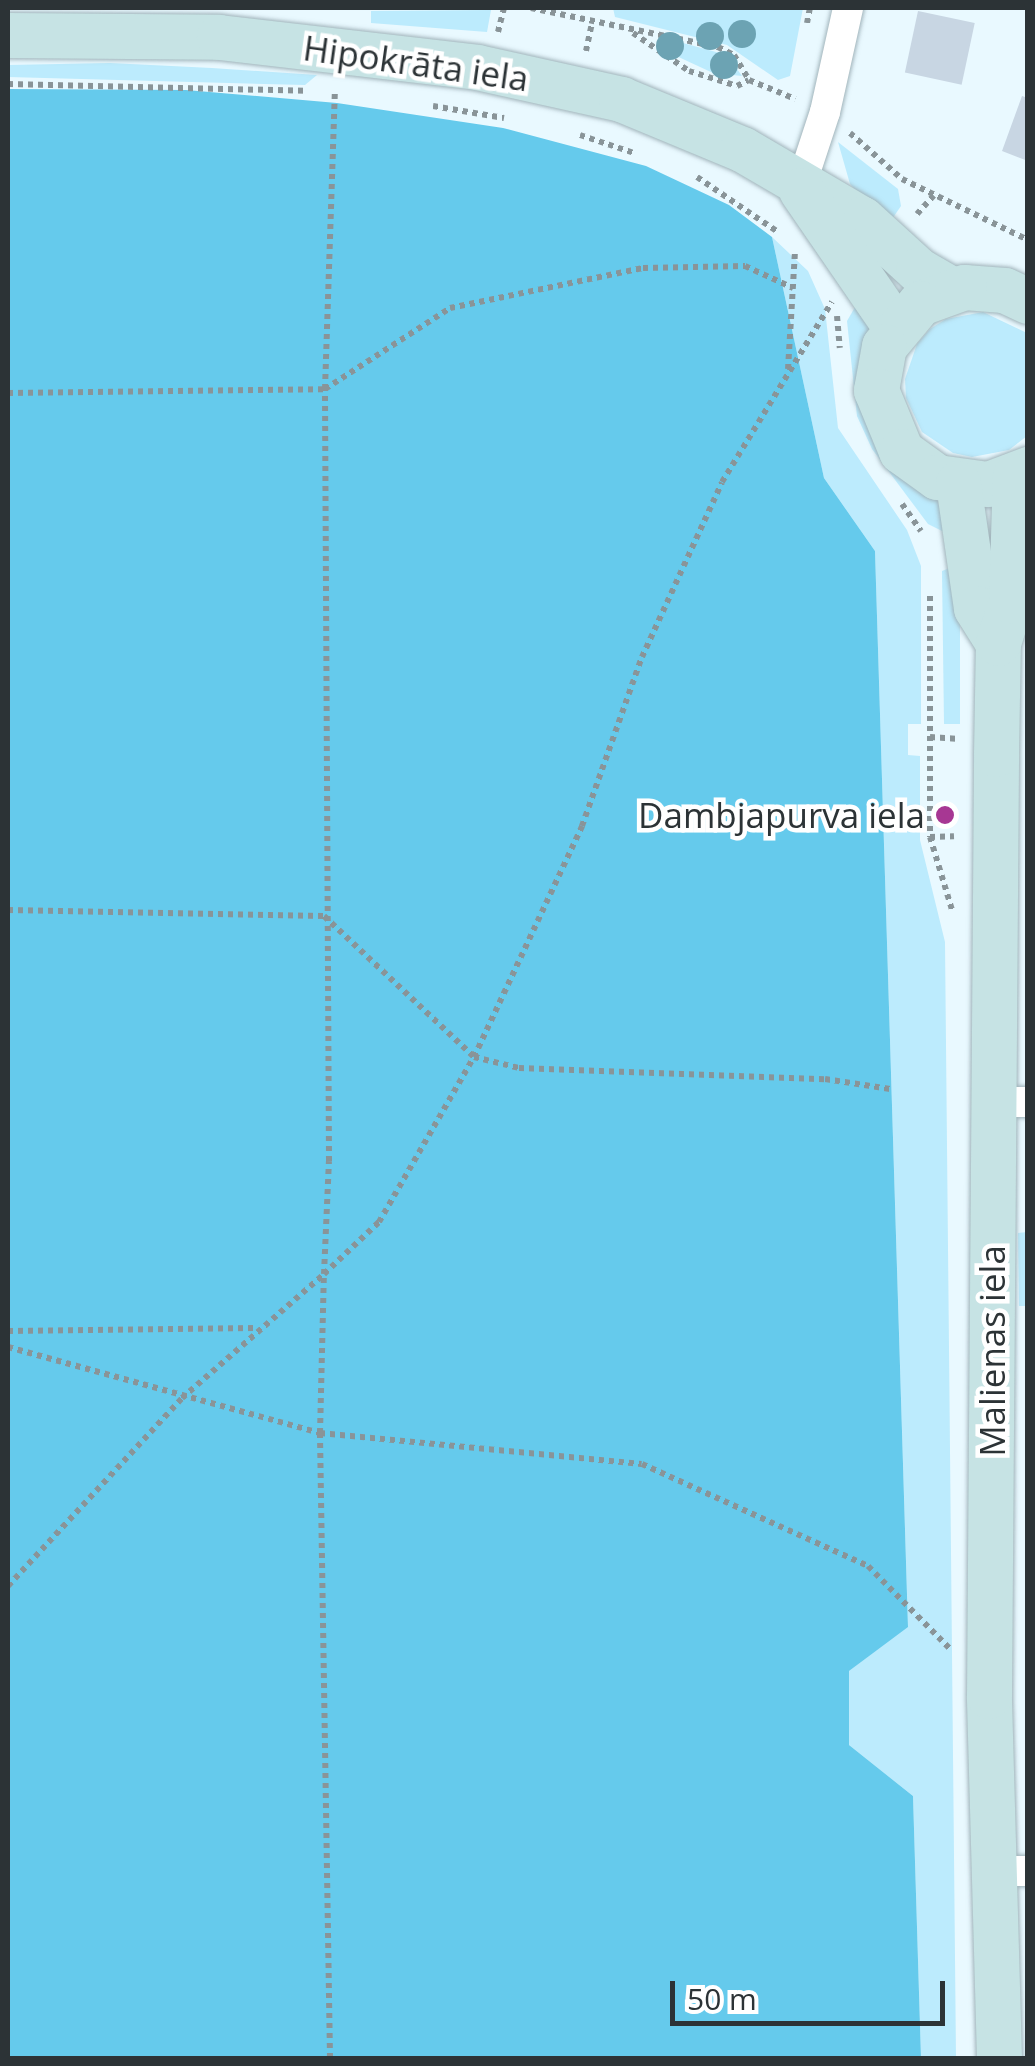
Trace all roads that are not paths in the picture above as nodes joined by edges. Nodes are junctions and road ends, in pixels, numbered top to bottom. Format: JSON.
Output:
{"nodes":[{"id":1,"x":848,"y":8,"type":"edge"},
{"id":2,"x":8,"y":35,"type":"edge"},
{"id":3,"x":800,"y":188,"type":"junction"},
{"id":4,"x":951,"y":289,"type":"junction"},
{"id":5,"x":1028,"y":302,"type":"edge"},
{"id":6,"x":895,"y":327,"type":"junction"},
{"id":7,"x":1021,"y":473,"type":"edge"},
{"id":8,"x":958,"y":483,"type":"junction"},
{"id":9,"x":998,"y":644,"type":"junction"},
{"id":10,"x":1010,"y":1102,"type":"edge"},
{"id":11,"x":1010,"y":1871,"type":"edge"},
{"id":12,"x":1000,"y":2058,"type":"edge"}],
"edges":[{"from":1,"to":3,"type":"street"},
{"from":2,"to":3,"type":"street","name":"Hipokrāta iela"},
{"from":3,"to":4,"type":"street","name":"Hipokrāta iela"},
{"from":3,"to":6,"type":"street","name":"Hipokrāta iela"},
{"from":4,"to":5,"type":"street"},
{"from":4,"to":6,"type":"street"},
{"from":6,"to":8,"type":"street"},
{"from":7,"to":8,"type":"street"},
{"from":7,"to":9,"type":"street","name":"Malienas iela"},
{"from":8,"to":9,"type":"street","name":"Malienas iela"},
{"from":9,"to":10,"type":"street","name":"Malienas iela"},
{"from":10,"to":11,"type":"street","name":"Malienas iela"},
{"from":11,"to":12,"type":"street","name":"Malienas iela"}]}
